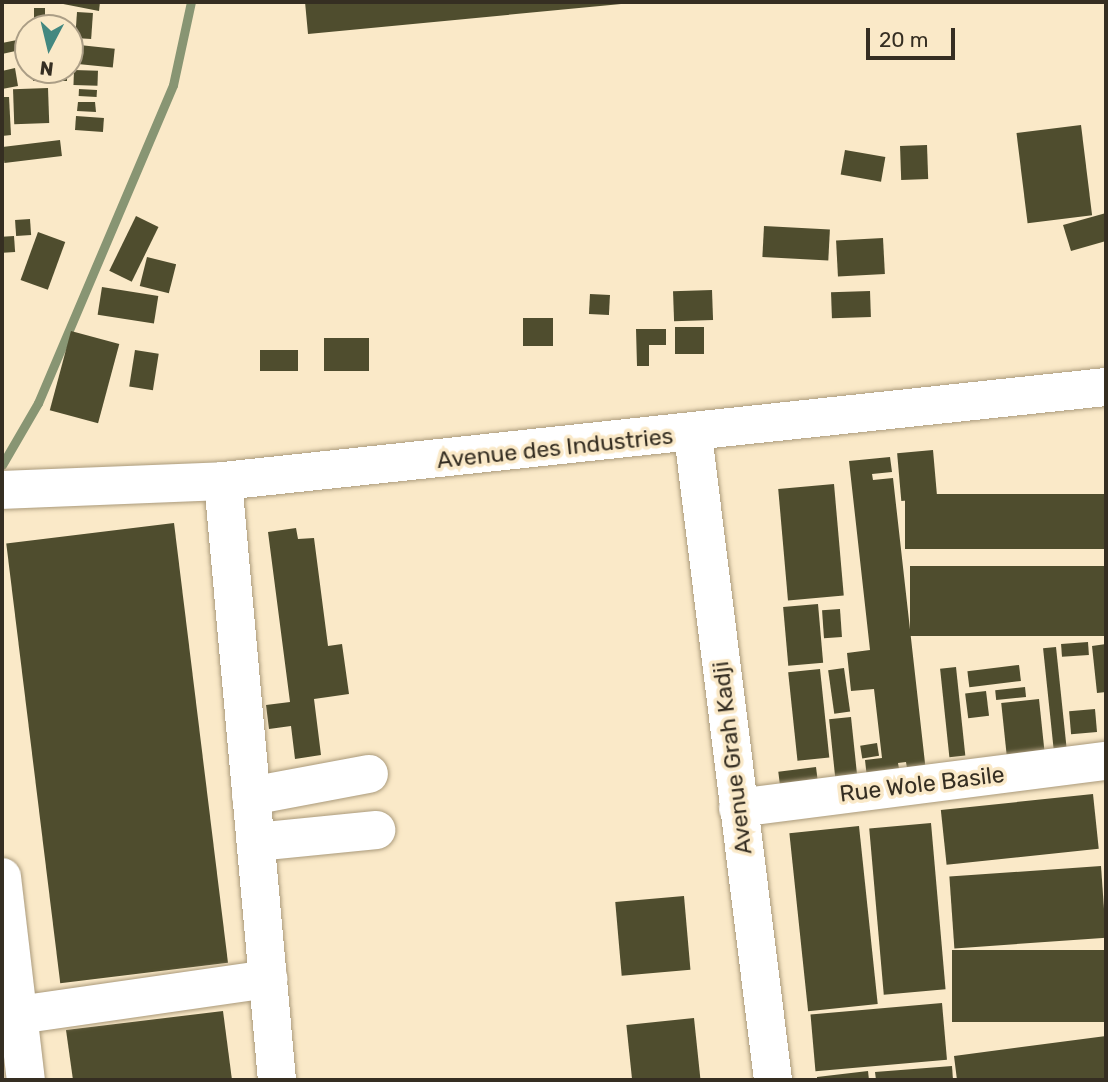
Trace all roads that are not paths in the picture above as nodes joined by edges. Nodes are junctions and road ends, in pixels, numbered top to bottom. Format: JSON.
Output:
{"nodes":[{"id":1,"x":1106,"y":387,"type":"edge"},
{"id":2,"x":693,"y":435,"type":"junction"},
{"id":3,"x":223,"y":481,"type":"junction"},
{"id":4,"x":2,"y":490,"type":"edge"},
{"id":5,"x":1106,"y":761,"type":"edge"},
{"id":6,"x":369,"y":774,"type":"dead end"},
{"id":7,"x":251,"y":796,"type":"junction"},
{"id":8,"x":738,"y":808,"type":"junction"},
{"id":9,"x":376,"y":830,"type":"dead end"},
{"id":10,"x":256,"y":842,"type":"junction"},
{"id":11,"x":2,"y":877,"type":"edge"},
{"id":12,"x":268,"y":979,"type":"junction"},
{"id":13,"x":18,"y":1015,"type":"junction"},
{"id":14,"x":26,"y":1080,"type":"edge"},
{"id":15,"x":277,"y":1080,"type":"edge"},
{"id":16,"x":773,"y":1080,"type":"edge"}],
"edges":[{"from":1,"to":2,"type":"street","name":"Avenue des Industries"},
{"from":2,"to":3,"type":"street","name":"Avenue des Industries"},
{"from":2,"to":8,"type":"street","name":"Avenue Grah Kadji"},
{"from":3,"to":4,"type":"street","name":"Avenue des Industries"},
{"from":3,"to":7,"type":"street"},
{"from":5,"to":8,"type":"street","name":"Rue Wole Basile"},
{"from":6,"to":7,"type":"street"},
{"from":7,"to":10,"type":"street"},
{"from":8,"to":16,"type":"street","name":"Avenue Grah Kadji"},
{"from":9,"to":10,"type":"street"},
{"from":10,"to":12,"type":"street"},
{"from":11,"to":13,"type":"street"},
{"from":12,"to":13,"type":"street"},
{"from":12,"to":15,"type":"street"},
{"from":13,"to":14,"type":"street"}]}
